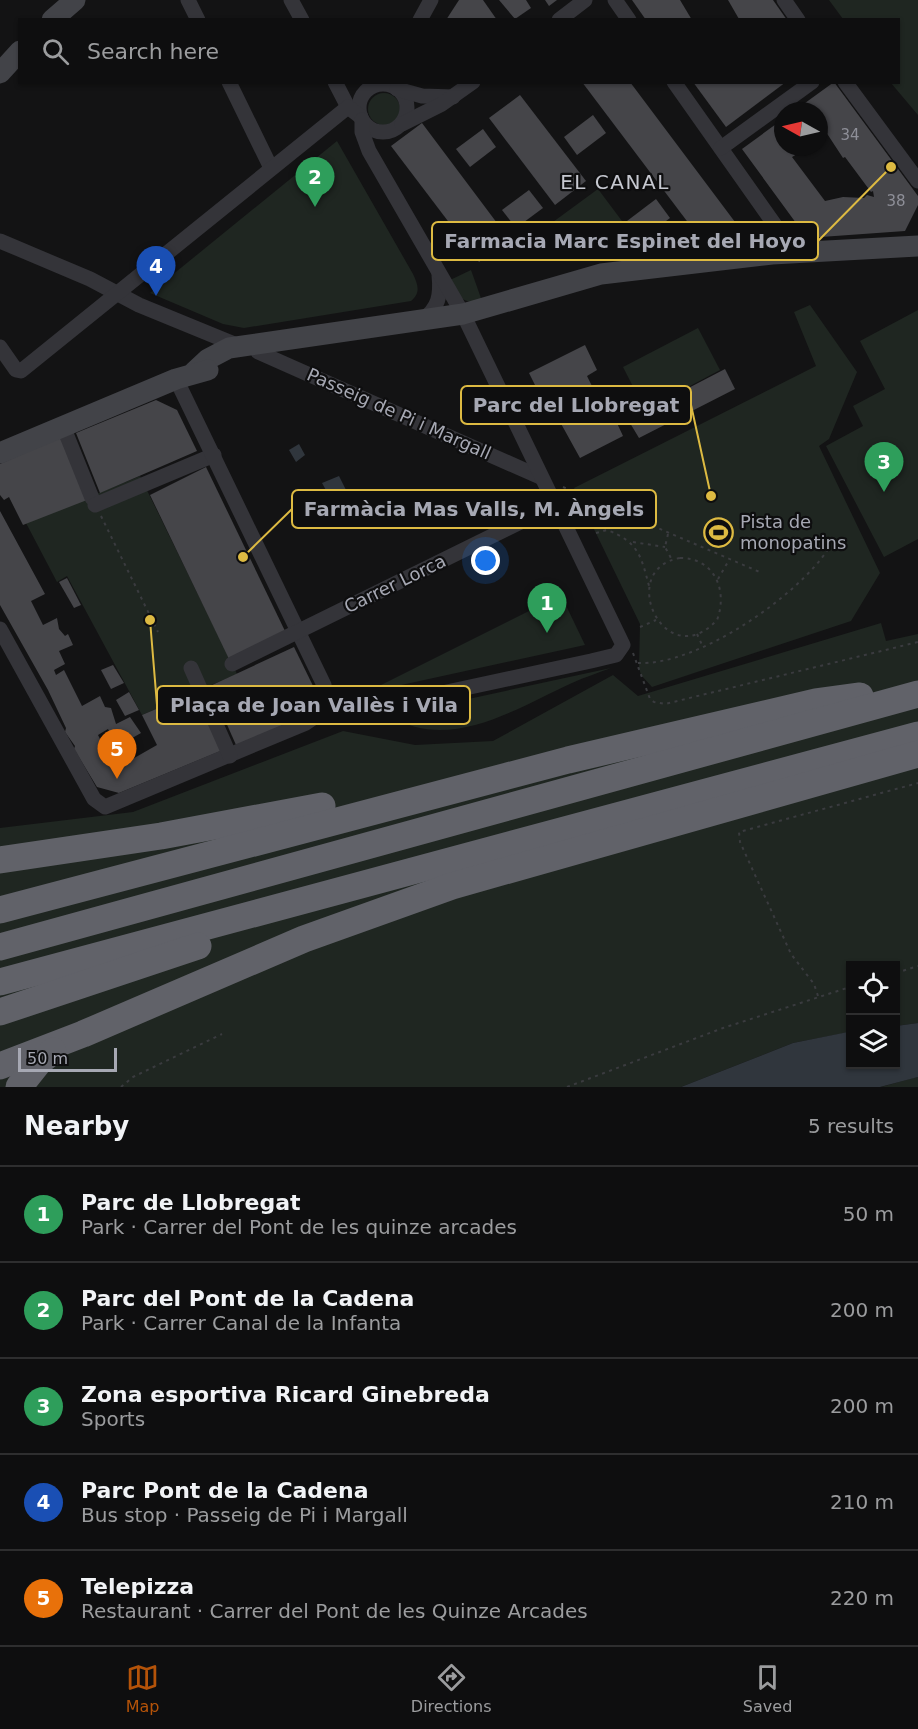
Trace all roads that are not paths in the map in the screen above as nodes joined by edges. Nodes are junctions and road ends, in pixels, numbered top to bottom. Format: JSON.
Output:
{"nodes":[{"id":1,"x":75,"y":0,"type":"edge"},
{"id":2,"x":188,"y":0,"type":"edge"},
{"id":3,"x":291,"y":0,"type":"edge"},
{"id":4,"x":430,"y":0,"type":"edge"},
{"id":5,"x":585,"y":0,"type":"edge"},
{"id":6,"x":615,"y":0,"type":"edge"},
{"id":7,"x":783,"y":0,"type":"edge"},
{"id":8,"x":54,"y":18,"type":"edge"},
{"id":9,"x":197,"y":18,"type":"edge"},
{"id":10,"x":301,"y":18,"type":"edge"},
{"id":11,"x":421,"y":18,"type":"edge"},
{"id":12,"x":562,"y":18,"type":"edge"},
{"id":13,"x":628,"y":18,"type":"edge"},
{"id":14,"x":796,"y":18,"type":"edge"},
{"id":15,"x":18,"y":53,"type":"edge"},
{"id":16,"x":0,"y":73,"type":"edge"},
{"id":17,"x":230,"y":84,"type":"edge"},
{"id":18,"x":336,"y":84,"type":"edge"},
{"id":19,"x":377,"y":84,"type":"edge"},
{"id":20,"x":469,"y":84,"type":"edge"},
{"id":21,"x":675,"y":84,"type":"edge"},
{"id":22,"x":809,"y":84,"type":"edge"},
{"id":23,"x":846,"y":84,"type":"edge"},
{"id":24,"x":397,"y":89,"type":"junction"},
{"id":25,"x":453,"y":97,"type":"junction"},
{"id":26,"x":348,"y":108,"type":"junction"},
{"id":27,"x":361,"y":119,"type":"junction"},
{"id":28,"x":399,"y":127,"type":"junction"},
{"id":29,"x":721,"y":148,"type":"junction"},
{"id":30,"x":377,"y":160,"type":"junction"},
{"id":31,"x":271,"y":168,"type":"junction"},
{"id":32,"x":918,"y":181,"type":"edge"},
{"id":33,"x":0,"y":241,"type":"edge"},
{"id":34,"x":918,"y":246,"type":"edge"},
{"id":35,"x":795,"y":252,"type":"junction"},
{"id":36,"x":439,"y":275,"type":"junction"},
{"id":37,"x":118,"y":294,"type":"junction"},
{"id":38,"x":463,"y":314,"type":"junction"},
{"id":39,"x":421,"y":320,"type":"junction"},
{"id":40,"x":0,"y":347,"type":"edge"},
{"id":41,"x":238,"y":347,"type":"junction"},
{"id":42,"x":194,"y":373,"type":"junction"},
{"id":43,"x":63,"y":426,"type":"junction"},
{"id":44,"x":0,"y":453,"type":"edge"},
{"id":45,"x":214,"y":455,"type":"junction"},
{"id":46,"x":540,"y":477,"type":"junction"},
{"id":47,"x":555,"y":505,"type":"junction"},
{"id":48,"x":0,"y":629,"type":"edge"},
{"id":49,"x":300,"y":632,"type":"junction"},
{"id":50,"x":232,"y":664,"type":"dead end"},
{"id":51,"x":191,"y":668,"type":"dead end"},
{"id":52,"x":918,"y":689,"type":"edge"},
{"id":53,"x":918,"y":694,"type":"edge"},
{"id":54,"x":326,"y":698,"type":"junction"},
{"id":55,"x":918,"y":735,"type":"edge"},
{"id":56,"x":918,"y":754,"type":"edge"},
{"id":57,"x":230,"y":756,"type":"junction"},
{"id":58,"x":568,"y":760,"type":"junction"},
{"id":59,"x":0,"y":860,"type":"edge"},
{"id":60,"x":335,"y":892,"type":"junction"},
{"id":61,"x":0,"y":910,"type":"edge"},
{"id":62,"x":0,"y":947,"type":"edge"},
{"id":63,"x":0,"y":982,"type":"edge"},
{"id":64,"x":0,"y":1012,"type":"edge"},
{"id":65,"x":83,"y":1034,"type":"junction"},
{"id":66,"x":0,"y":1066,"type":"edge"},
{"id":67,"x":19,"y":1087,"type":"edge"}],
"edges":[{"from":1,"to":8,"type":"street"},
{"from":2,"to":9,"type":"street"},
{"from":3,"to":10,"type":"street"},
{"from":4,"to":11,"type":"street"},
{"from":5,"to":12,"type":"street"},
{"from":6,"to":13,"type":"street"},
{"from":7,"to":14,"type":"street"},
{"from":15,"to":16,"type":"street"},
{"from":17,"to":31,"type":"street"},
{"from":18,"to":26,"type":"street"},
{"from":19,"to":24,"type":"street"},
{"from":19,"to":27,"type":"street"},
{"from":20,"to":25,"type":"street"},
{"from":21,"to":29,"type":"street"},
{"from":22,"to":29,"type":"street"},
{"from":23,"to":32,"type":"street"},
{"from":24,"to":25,"type":"street"},
{"from":24,"to":28,"type":"street"},
{"from":25,"to":28,"type":"street"},
{"from":26,"to":27,"type":"street"},
{"from":26,"to":31,"type":"street"},
{"from":27,"to":28,"type":"street"},
{"from":27,"to":30,"type":"street"},
{"from":28,"to":30,"type":"street"},
{"from":29,"to":35,"type":"street"},
{"from":30,"to":36,"type":"street"},
{"from":31,"to":37,"type":"street"},
{"from":33,"to":37,"type":"street","name":"Passeig de Pi i Margall"},
{"from":34,"to":35,"type":"street"},
{"from":35,"to":38,"type":"street"},
{"from":36,"to":38,"type":"street"},
{"from":36,"to":39,"type":"street"},
{"from":37,"to":40,"type":"street"},
{"from":37,"to":41,"type":"street","name":"Passeig de Pi i Margall"},
{"from":38,"to":39,"type":"street"},
{"from":38,"to":46,"type":"street"},
{"from":39,"to":41,"type":"street"},
{"from":41,"to":42,"type":"street"},
{"from":41,"to":46,"type":"street","name":"Passeig de Pi i Margall"},
{"from":42,"to":43,"type":"street"},
{"from":42,"to":45,"type":"street"},
{"from":43,"to":44,"type":"street"},
{"from":43,"to":45,"type":"street"},
{"from":45,"to":49,"type":"street"},
{"from":46,"to":47,"type":"street"},
{"from":47,"to":49,"type":"street","name":"Carrer Lorca"},
{"from":47,"to":54,"type":"street"},
{"from":48,"to":57,"type":"street"},
{"from":49,"to":50,"type":"street","name":"Carrer Lorca"},
{"from":49,"to":54,"type":"street"},
{"from":51,"to":57,"type":"street"},
{"from":52,"to":58,"type":"highway"},
{"from":53,"to":62,"type":"highway"},
{"from":54,"to":57,"type":"street"},
{"from":55,"to":60,"type":"highway"},
{"from":56,"to":65,"type":"highway"},
{"from":58,"to":59,"type":"highway"},
{"from":58,"to":61,"type":"highway"},
{"from":60,"to":63,"type":"highway"},
{"from":60,"to":64,"type":"highway"},
{"from":65,"to":66,"type":"highway"},
{"from":65,"to":67,"type":"highway"}]}
